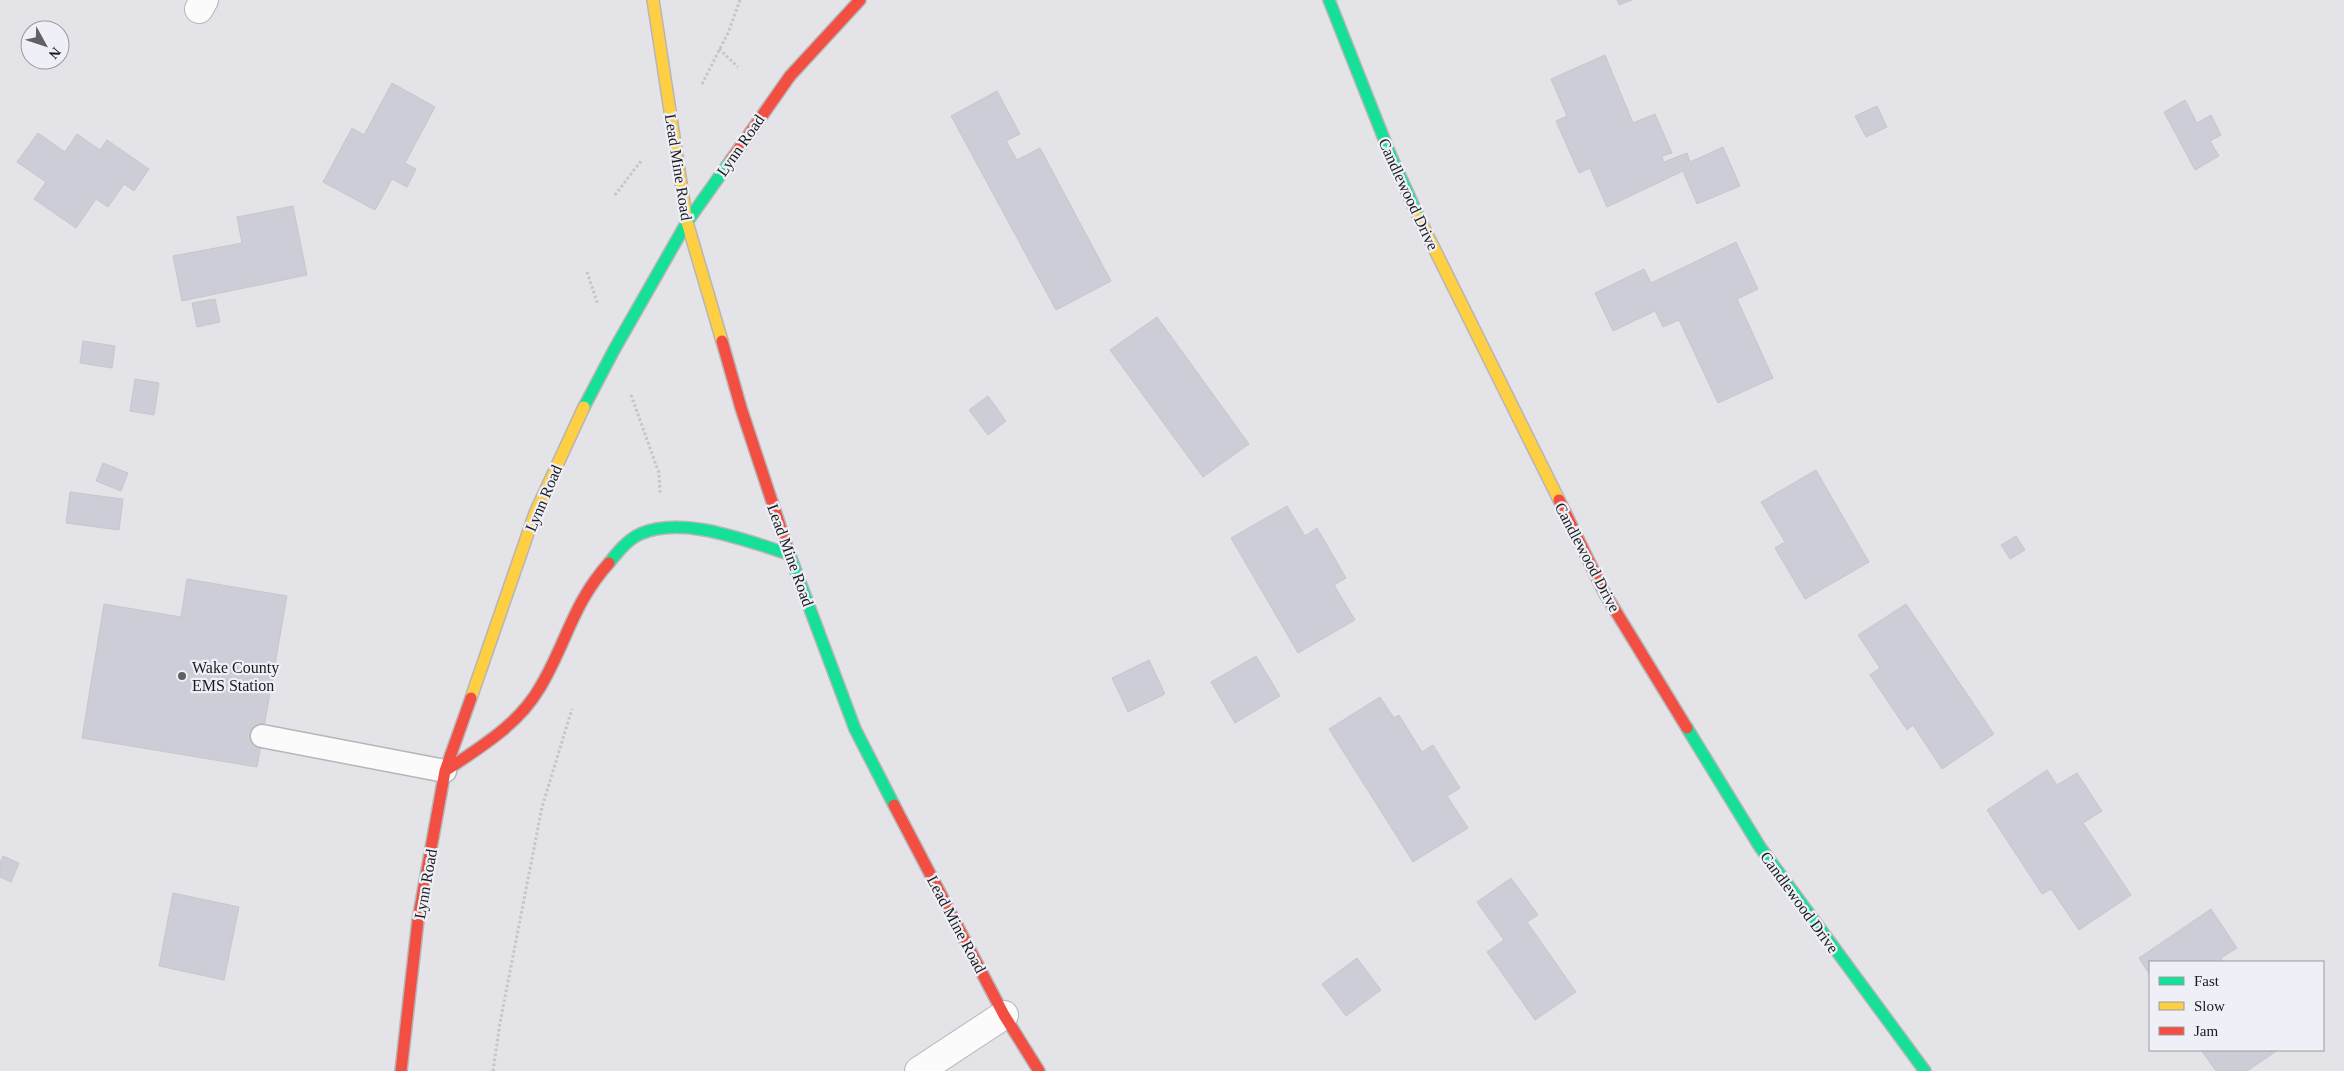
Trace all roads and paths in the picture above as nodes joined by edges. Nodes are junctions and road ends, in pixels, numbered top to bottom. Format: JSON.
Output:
{"nodes":[{"id":1,"x":653,"y":0,"type":"edge"},
{"id":2,"x":740,"y":0,"type":"edge"},
{"id":3,"x":860,"y":0,"type":"edge"},
{"id":4,"x":1329,"y":0,"type":"edge"},
{"id":5,"x":719,"y":49,"type":"junction"},
{"id":6,"x":738,"y":67,"type":"dead end"},
{"id":7,"x":698,"y":93,"type":"dead end"},
{"id":8,"x":687,"y":222,"type":"junction"},
{"id":9,"x":650,"y":448,"type":"dead end"},
{"id":10,"x":661,"y":490,"type":"dead end"},
{"id":11,"x":789,"y":554,"type":"junction"},
{"id":12,"x":574,"y":703,"type":"dead end"},
{"id":13,"x":262,"y":736,"type":"dead end"},
{"id":14,"x":445,"y":771,"type":"junction"},
{"id":15,"x":1004,"y":1015,"type":"junction"},
{"id":16,"x":401,"y":1071,"type":"edge"},
{"id":17,"x":493,"y":1071,"type":"edge"},
{"id":18,"x":919,"y":1071,"type":"edge"},
{"id":19,"x":1039,"y":1071,"type":"edge"},
{"id":20,"x":1925,"y":1071,"type":"edge"}],
"edges":[{"from":1,"to":8,"type":"main road","name":"Lead Mine Road"},
{"from":2,"to":5,"type":"path"},
{"from":3,"to":8,"type":"main road","name":"Lynn Road"},
{"from":4,"to":20,"type":"main road","name":"Candlewood Drive"},
{"from":5,"to":6,"type":"path"},
{"from":5,"to":7,"type":"path"},
{"from":8,"to":11,"type":"main road","name":"Lead Mine Road"},
{"from":8,"to":14,"type":"main road","name":"Lynn Road"},
{"from":9,"to":10,"type":"path"},
{"from":11,"to":14,"type":"main road"},
{"from":11,"to":15,"type":"main road","name":"Lead Mine Road"},
{"from":12,"to":17,"type":"path"},
{"from":13,"to":14,"type":"lane"},
{"from":14,"to":16,"type":"main road","name":"Lynn Road"},
{"from":15,"to":18,"type":"street"},
{"from":15,"to":19,"type":"main road","name":"Lead Mine Road"}]}
